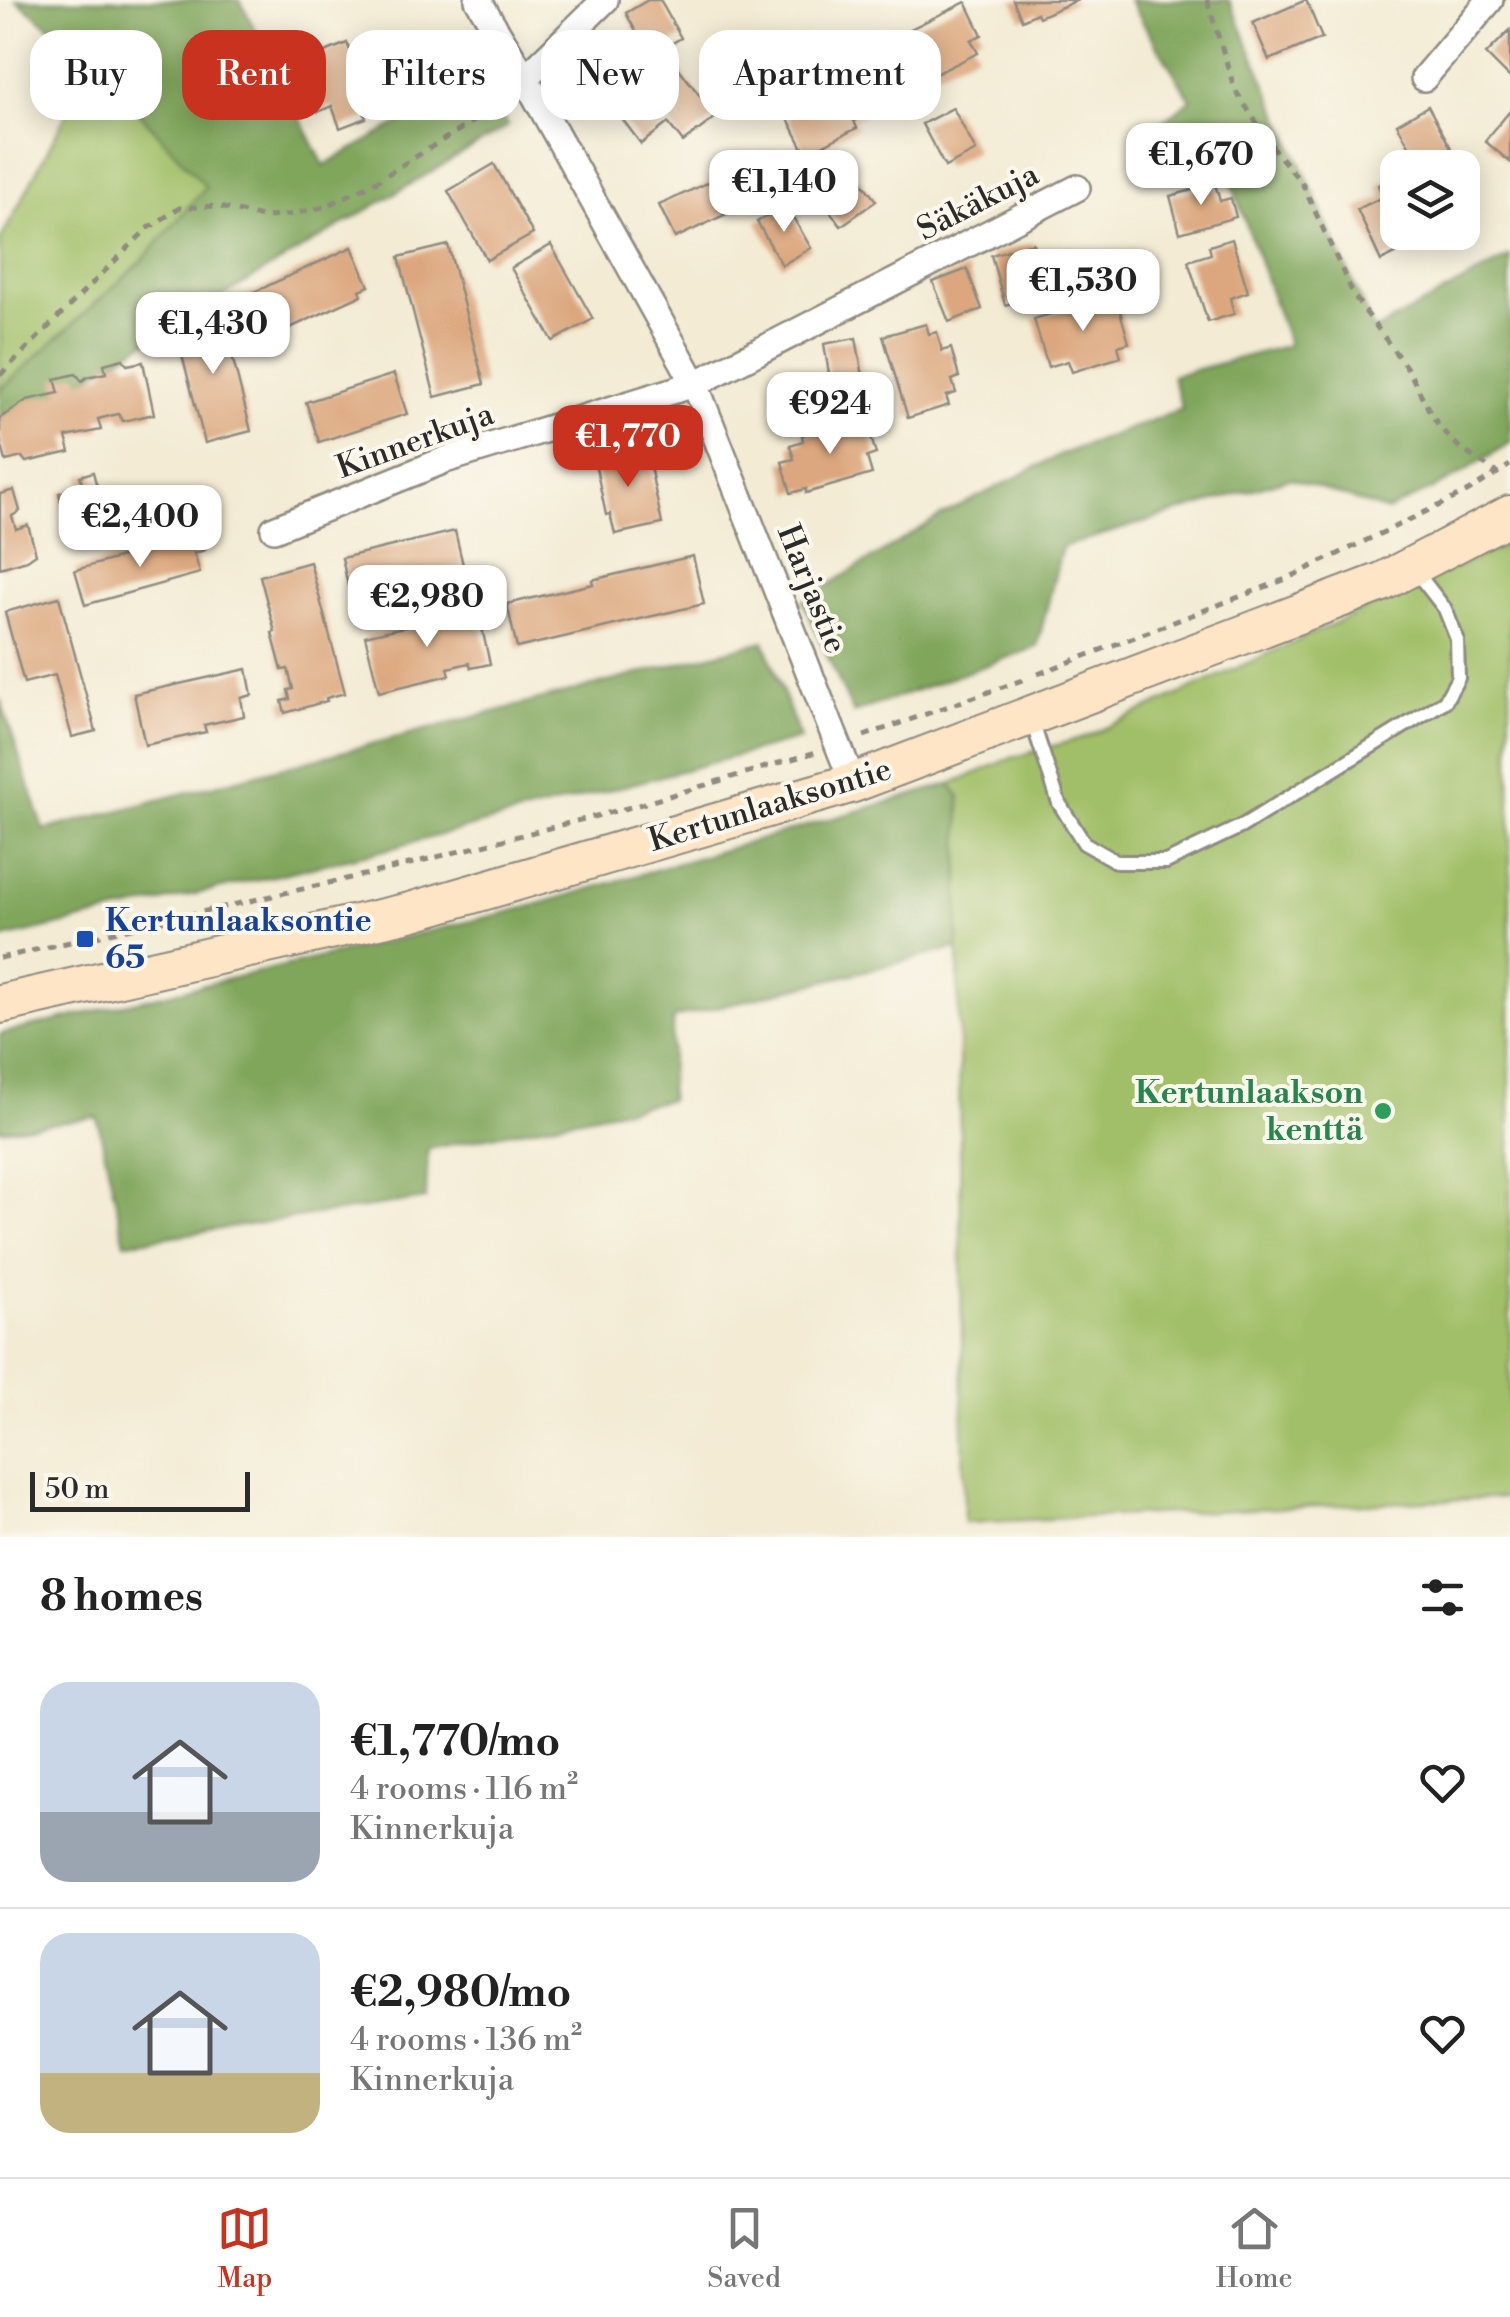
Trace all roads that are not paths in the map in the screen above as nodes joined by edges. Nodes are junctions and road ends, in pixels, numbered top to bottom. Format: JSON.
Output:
{"nodes":[{"id":1,"x":478,"y":0,"type":"edge"},
{"id":2,"x":605,"y":0,"type":"edge"},
{"id":3,"x":1490,"y":0,"type":"edge"},
{"id":4,"x":1424,"y":78,"type":"dead end"},
{"id":5,"x":528,"y":82,"type":"junction"},
{"id":6,"x":1078,"y":188,"type":"dead end"},
{"id":7,"x":696,"y":384,"type":"junction"},
{"id":8,"x":1510,"y":514,"type":"edge"},
{"id":9,"x":274,"y":529,"type":"dead end"},
{"id":10,"x":1412,"y":566,"type":"junction"},
{"id":11,"x":1030,"y":715,"type":"junction"},
{"id":12,"x":853,"y":782,"type":"junction"},
{"id":13,"x":0,"y":1004,"type":"edge"}],
"edges":[{"from":1,"to":5,"type":"street","name":"Harjastie"},
{"from":2,"to":5,"type":"street"},
{"from":3,"to":4,"type":"street"},
{"from":5,"to":7,"type":"street","name":"Harjastie"},
{"from":6,"to":7,"type":"street","name":"Säkäkuja"},
{"from":7,"to":9,"type":"street","name":"Kinnerkuja"},
{"from":7,"to":12,"type":"street","name":"Harjastie"},
{"from":8,"to":10,"type":"street","name":"Kertunlaaksontie"},
{"from":10,"to":11,"type":"street","name":"Kertunlaaksontie"},
{"from":10,"to":11,"type":"lane"},
{"from":11,"to":12,"type":"street","name":"Kertunlaaksontie"},
{"from":12,"to":13,"type":"street","name":"Kertunlaaksontie"}]}
